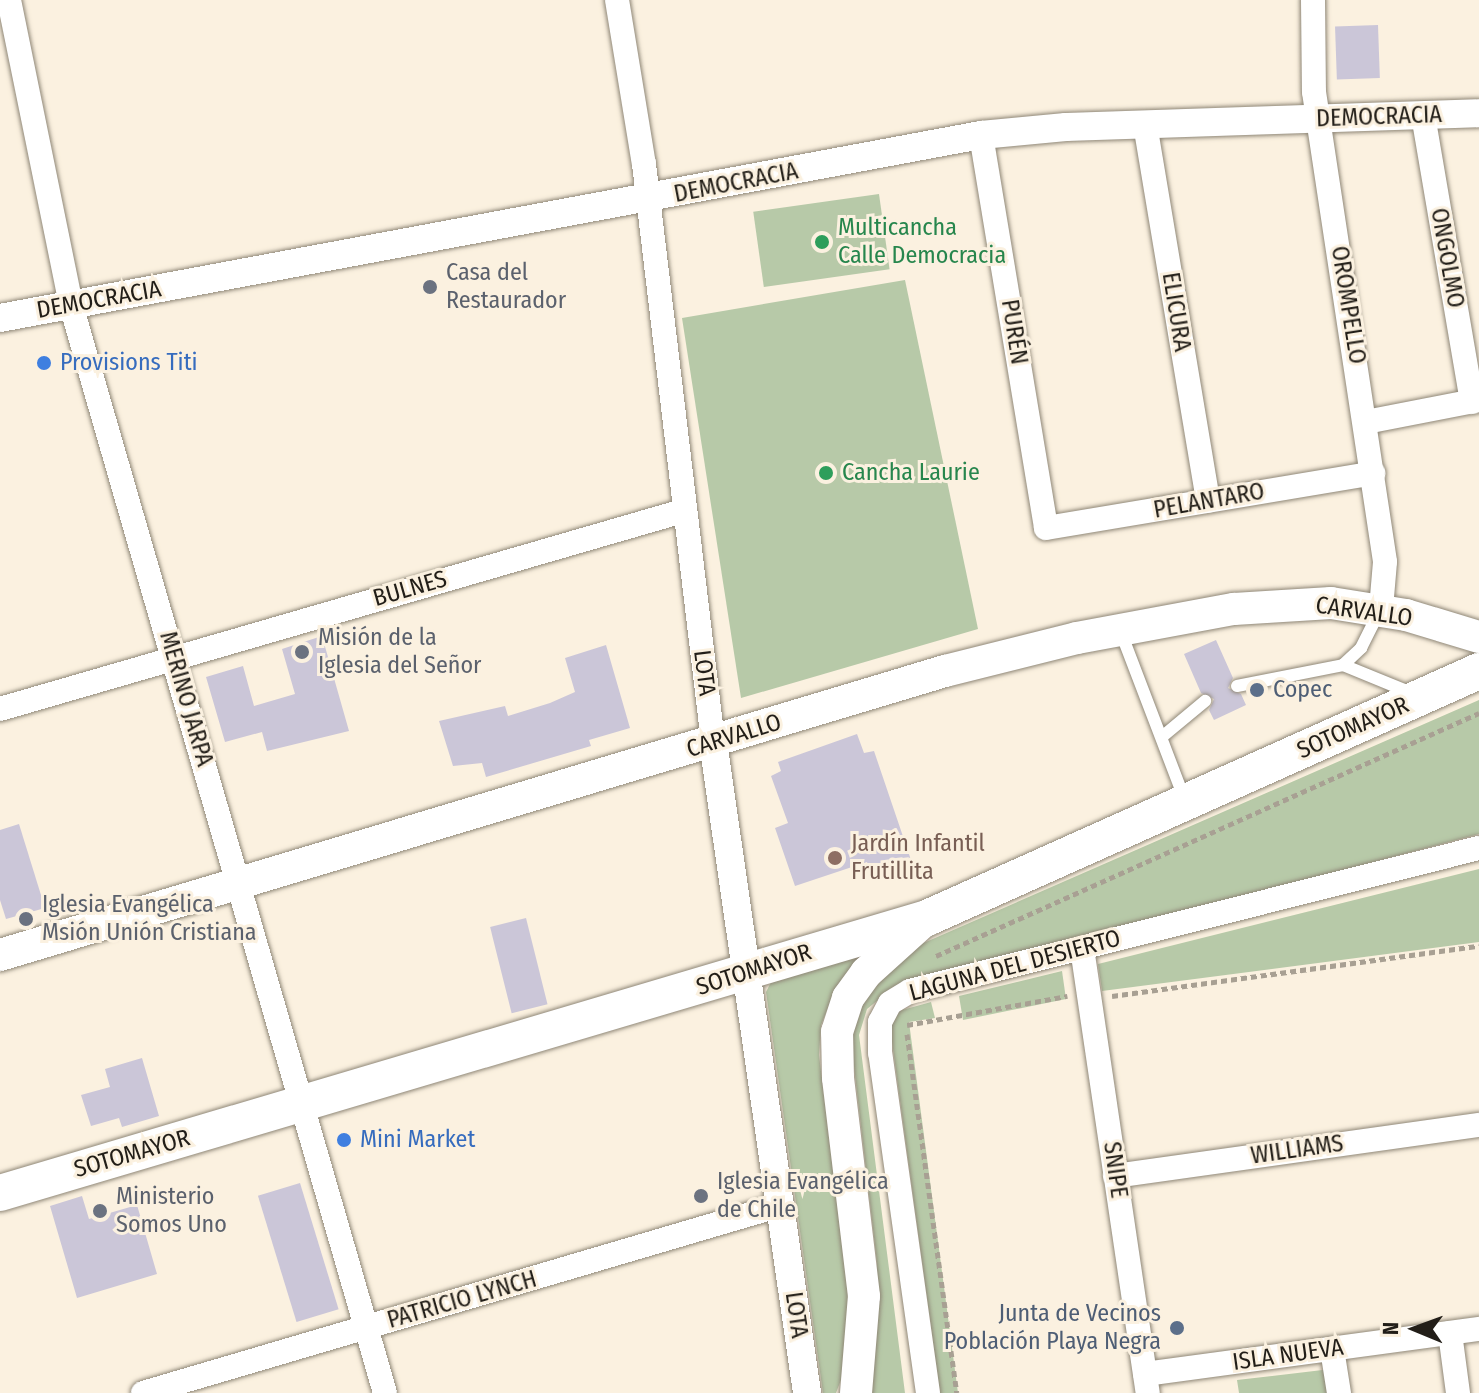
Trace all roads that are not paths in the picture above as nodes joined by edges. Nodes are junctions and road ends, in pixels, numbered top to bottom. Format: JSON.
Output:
{"nodes":[{"id":1,"x":9,"y":0,"type":"edge"},
{"id":2,"x":617,"y":0,"type":"edge"},
{"id":3,"x":1313,"y":0,"type":"edge"},
{"id":4,"x":1479,"y":113,"type":"edge"},
{"id":5,"x":1423,"y":115,"type":"junction"},
{"id":6,"x":1318,"y":119,"type":"junction"},
{"id":7,"x":1145,"y":124,"type":"junction"},
{"id":8,"x":981,"y":135,"type":"junction"},
{"id":9,"x":646,"y":200,"type":"junction"},
{"id":10,"x":71,"y":305,"type":"junction"},
{"id":11,"x":0,"y":318,"type":"edge"},
{"id":12,"x":1476,"y":401,"type":"edge"},
{"id":13,"x":1366,"y":422,"type":"junction"},
{"id":14,"x":1373,"y":473,"type":"junction"},
{"id":15,"x":1208,"y":501,"type":"junction"},
{"id":16,"x":683,"y":511,"type":"junction"},
{"id":17,"x":1046,"y":528,"type":"joint"},
{"id":18,"x":1381,"y":609,"type":"junction"},
{"id":19,"x":1120,"y":629,"type":"junction"},
{"id":20,"x":1479,"y":637,"type":"edge"},
{"id":21,"x":174,"y":657,"type":"junction"},
{"id":22,"x":1343,"y":665,"type":"junction"},
{"id":23,"x":1479,"y":671,"type":"edge"},
{"id":24,"x":1237,"y":686,"type":"dead end"},
{"id":25,"x":1424,"y":696,"type":"junction"},
{"id":26,"x":1205,"y":701,"type":"dead end"},
{"id":27,"x":0,"y":709,"type":"edge"},
{"id":28,"x":1163,"y":736,"type":"junction"},
{"id":29,"x":713,"y":742,"type":"junction"},
{"id":30,"x":1186,"y":803,"type":"junction"},
{"id":31,"x":1479,"y":848,"type":"edge"},
{"id":32,"x":239,"y":884,"type":"junction"},
{"id":33,"x":927,"y":918,"type":"junction"},
{"id":34,"x":1082,"y":948,"type":"junction"},
{"id":35,"x":0,"y":955,"type":"edge"},
{"id":36,"x":746,"y":975,"type":"junction"},
{"id":37,"x":300,"y":1105,"type":"junction"},
{"id":38,"x":1479,"y":1125,"type":"edge"},
{"id":39,"x":1115,"y":1176,"type":"junction"},
{"id":40,"x":0,"y":1193,"type":"edge"},
{"id":41,"x":781,"y":1205,"type":"junction"},
{"id":42,"x":365,"y":1328,"type":"junction"},
{"id":43,"x":1479,"y":1329,"type":"edge"},
{"id":44,"x":1450,"y":1333,"type":"junction"},
{"id":45,"x":1332,"y":1349,"type":"junction"},
{"id":46,"x":1147,"y":1384,"type":"edge"},
{"id":47,"x":143,"y":1393,"type":"edge"},
{"id":48,"x":385,"y":1393,"type":"edge"},
{"id":49,"x":807,"y":1393,"type":"edge"},
{"id":50,"x":856,"y":1393,"type":"edge"},
{"id":51,"x":928,"y":1393,"type":"edge"},
{"id":52,"x":1339,"y":1393,"type":"edge"},
{"id":53,"x":1458,"y":1393,"type":"edge"}],
"edges":[{"from":1,"to":10,"type":"street","name":"MERINO JARPA"},
{"from":2,"to":9,"type":"street","name":"LOTA"},
{"from":3,"to":6,"type":"street","name":"OROMPELLO"},
{"from":4,"to":5,"type":"street","name":"DEMOCRACIA"},
{"from":5,"to":6,"type":"street","name":"DEMOCRACIA"},
{"from":5,"to":12,"type":"street","name":"ONGOLMO"},
{"from":6,"to":7,"type":"street","name":"DEMOCRACIA"},
{"from":6,"to":13,"type":"street","name":"OROMPELLO"},
{"from":7,"to":8,"type":"street","name":"DEMOCRACIA"},
{"from":7,"to":15,"type":"street","name":"ELICURA"},
{"from":8,"to":9,"type":"street","name":"DEMOCRACIA"},
{"from":8,"to":17,"type":"street","name":"PURÉN"},
{"from":9,"to":10,"type":"street","name":"DEMOCRACIA"},
{"from":9,"to":16,"type":"street","name":"LOTA"},
{"from":10,"to":11,"type":"street","name":"DEMOCRACIA"},
{"from":10,"to":21,"type":"street","name":"MERINO JARPA"},
{"from":12,"to":13,"type":"street"},
{"from":13,"to":14,"type":"street","name":"OROMPELLO"},
{"from":14,"to":15,"type":"street","name":"PELANTARO"},
{"from":14,"to":18,"type":"street","name":"OROMPELLO"},
{"from":15,"to":17,"type":"street","name":"PELANTARO"},
{"from":16,"to":21,"type":"street","name":"BULNES"},
{"from":16,"to":29,"type":"street","name":"LOTA"},
{"from":18,"to":19,"type":"main road","name":"CARVALLO"},
{"from":18,"to":20,"type":"main road","name":"CARVALLO"},
{"from":18,"to":22,"type":"lane"},
{"from":19,"to":28,"type":"lane"},
{"from":19,"to":29,"type":"main road","name":"CARVALLO"},
{"from":21,"to":27,"type":"street","name":"BULNES"},
{"from":21,"to":32,"type":"street","name":"MERINO JARPA"},
{"from":22,"to":24,"type":"lane"},
{"from":22,"to":25,"type":"lane"},
{"from":23,"to":25,"type":"main road","name":"SOTOMAYOR"},
{"from":25,"to":30,"type":"main road","name":"SOTOMAYOR"},
{"from":26,"to":28,"type":"lane"},
{"from":28,"to":30,"type":"lane"},
{"from":29,"to":32,"type":"main road","name":"CARVALLO"},
{"from":29,"to":36,"type":"street","name":"LOTA"},
{"from":30,"to":33,"type":"main road","name":"SOTOMAYOR"},
{"from":31,"to":34,"type":"street","name":"LAGUNA DEL DESIERTO"},
{"from":32,"to":35,"type":"main road","name":"CARVALLO"},
{"from":32,"to":37,"type":"street","name":"MERINO JARPA"},
{"from":33,"to":36,"type":"main road","name":"SOTOMAYOR"},
{"from":33,"to":50,"type":"main road"},
{"from":34,"to":39,"type":"street","name":"SNIPE"},
{"from":34,"to":51,"type":"street","name":"LAGUNA DEL DESIERTO"},
{"from":36,"to":37,"type":"main road","name":"SOTOMAYOR"},
{"from":36,"to":41,"type":"street","name":"LOTA"},
{"from":37,"to":40,"type":"main road","name":"SOTOMAYOR"},
{"from":37,"to":42,"type":"street","name":"MERINO JARPA"},
{"from":38,"to":39,"type":"street","name":"WILLIAMS"},
{"from":39,"to":46,"type":"street","name":"SNIPE"},
{"from":41,"to":42,"type":"street","name":"PATRICIO LYNCH"},
{"from":41,"to":49,"type":"street","name":"LOTA"},
{"from":42,"to":47,"type":"street","name":"PATRICIO LYNCH"},
{"from":42,"to":48,"type":"street","name":"MERINO JARPA"},
{"from":43,"to":44,"type":"street","name":"ISLA NUEVA"},
{"from":44,"to":45,"type":"street","name":"ISLA NUEVA"},
{"from":44,"to":53,"type":"street"},
{"from":45,"to":46,"type":"street","name":"ISLA NUEVA"},
{"from":45,"to":52,"type":"street"}]}
